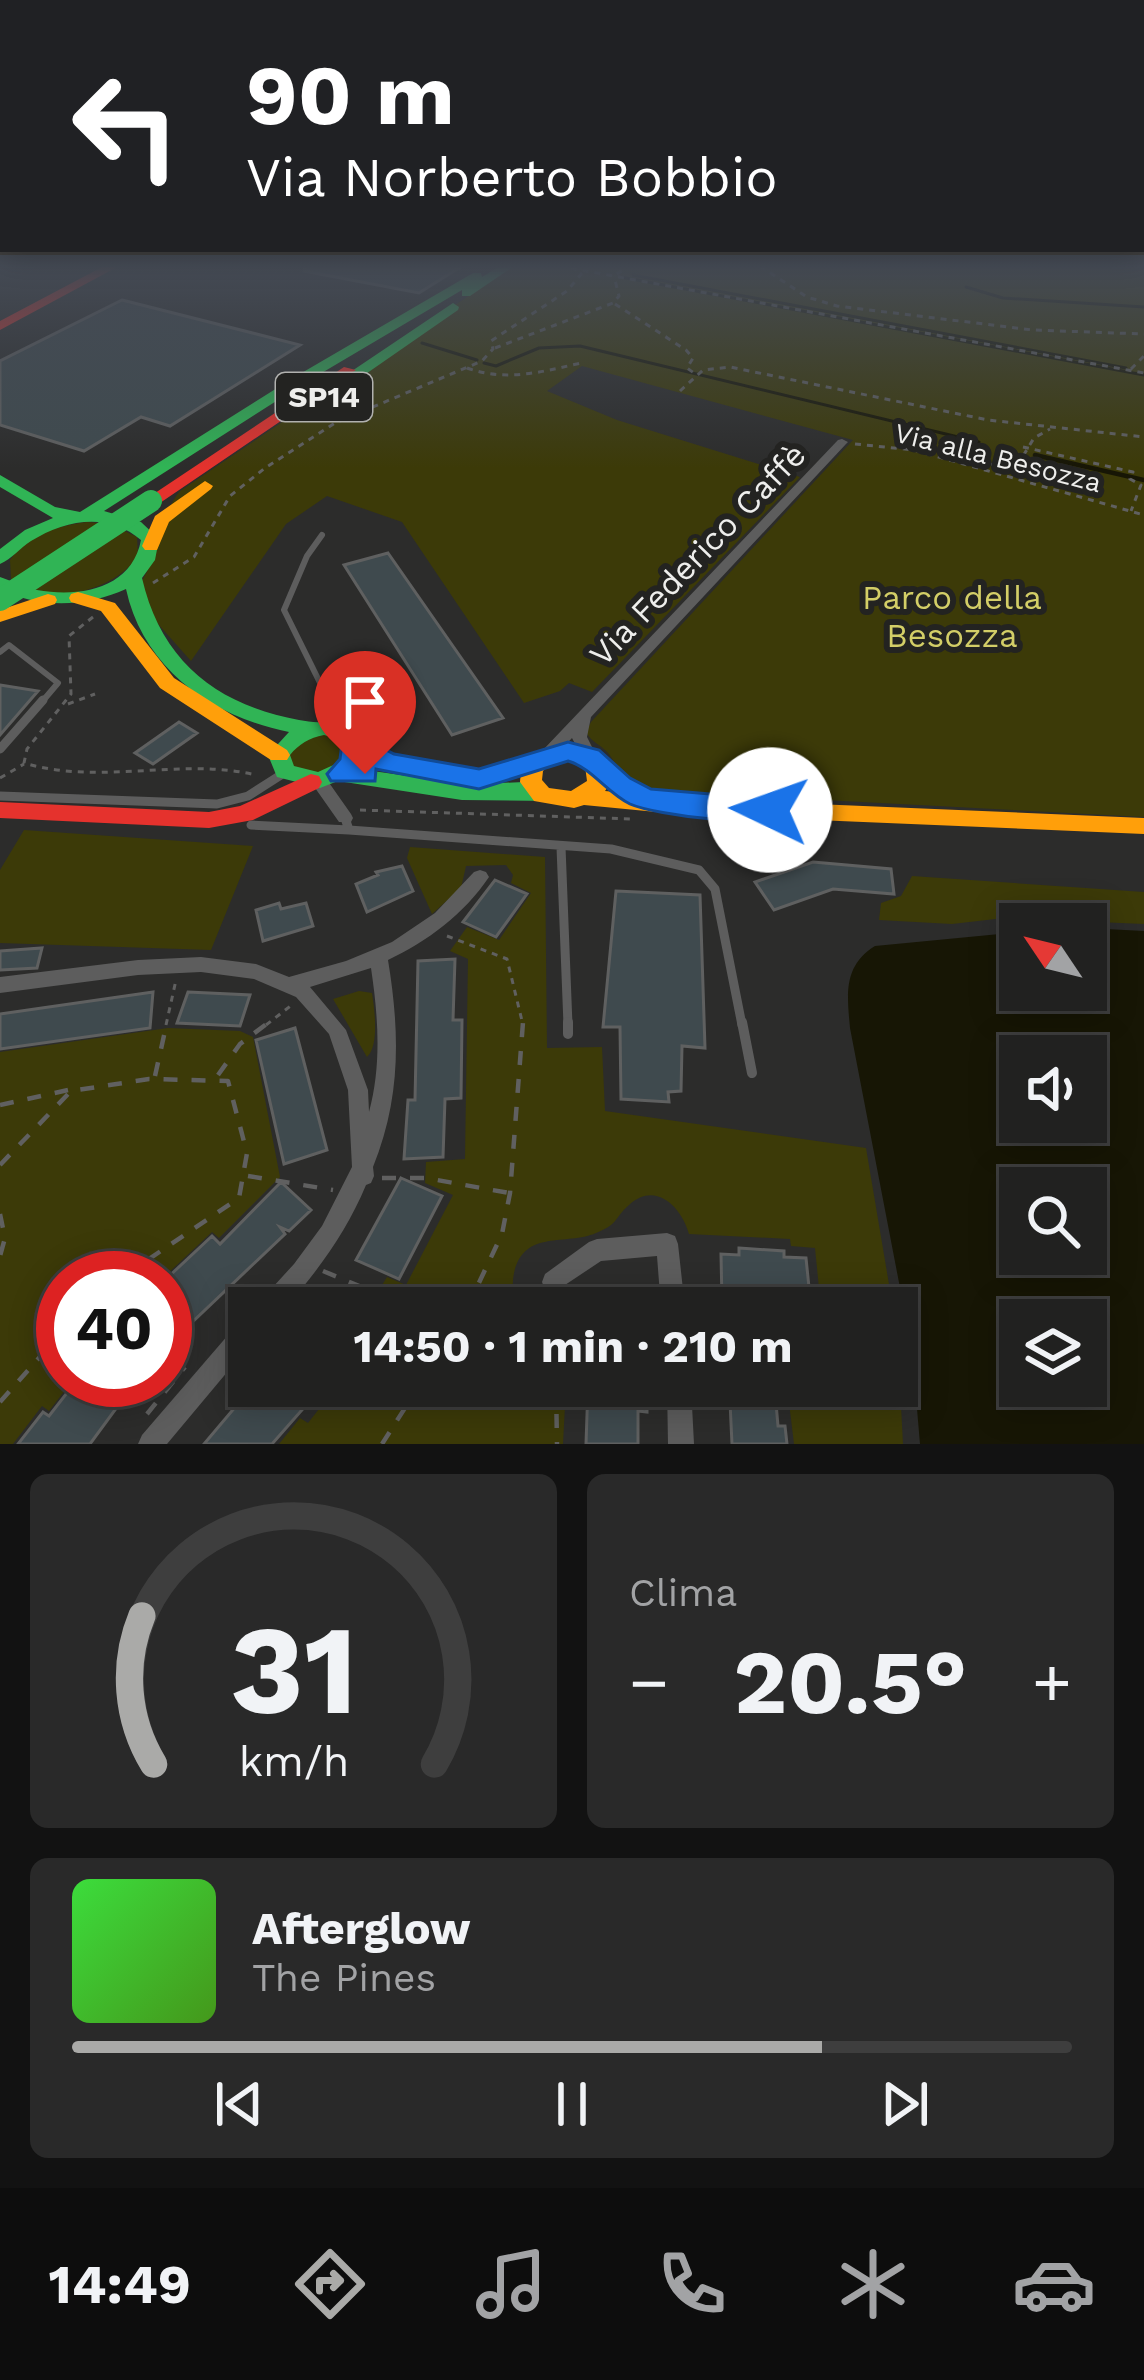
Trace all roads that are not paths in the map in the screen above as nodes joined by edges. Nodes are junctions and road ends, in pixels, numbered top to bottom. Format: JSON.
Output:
{"nodes":[{"id":1,"x":381,"y":333,"type":"edge"},
{"id":2,"x":396,"y":333,"type":"edge"},
{"id":3,"x":407,"y":333,"type":"edge"},
{"id":4,"x":842,"y":442,"type":"road end"},
{"id":5,"x":10,"y":486,"type":"edge"},
{"id":6,"x":144,"y":499,"type":"junction"},
{"id":7,"x":79,"y":518,"type":"junction"},
{"id":8,"x":322,"y":535,"type":"dead end"},
{"id":9,"x":21,"y":538,"type":"junction"},
{"id":10,"x":151,"y":546,"type":"junction"},
{"id":11,"x":0,"y":559,"type":"edge"},
{"id":12,"x":137,"y":582,"type":"junction"},
{"id":13,"x":0,"y":584,"type":"edge"},
{"id":14,"x":78,"y":598,"type":"junction"},
{"id":15,"x":0,"y":600,"type":"edge"},
{"id":16,"x":48,"y":600,"type":"junction"},
{"id":17,"x":0,"y":616,"type":"edge"},
{"id":18,"x":0,"y":652,"type":"edge"},
{"id":19,"x":591,"y":704,"type":"junction"},
{"id":20,"x":333,"y":728,"type":"junction"},
{"id":21,"x":0,"y":749,"type":"edge"},
{"id":22,"x":542,"y":758,"type":"junction"},
{"id":23,"x":594,"y":763,"type":"junction"},
{"id":24,"x":312,"y":773,"type":"junction"},
{"id":25,"x":542,"y":795,"type":"junction"},
{"id":26,"x":0,"y":796,"type":"edge"},
{"id":27,"x":585,"y":797,"type":"junction"},
{"id":28,"x":677,"y":806,"type":"junction"},
{"id":29,"x":0,"y":810,"type":"edge"},
{"id":30,"x":347,"y":824,"type":"junction"},
{"id":31,"x":251,"y":825,"type":"dead end"},
{"id":32,"x":1144,"y":826,"type":"edge"},
{"id":33,"x":561,"y":847,"type":"junction"},
{"id":34,"x":480,"y":877,"type":"dead end"},
{"id":35,"x":380,"y":958,"type":"junction"},
{"id":36,"x":0,"y":985,"type":"edge"},
{"id":37,"x":302,"y":988,"type":"junction"},
{"id":38,"x":568,"y":1034,"type":"dead end"},
{"id":39,"x":752,"y":1073,"type":"dead end"},
{"id":40,"x":359,"y":1185,"type":"junction"},
{"id":41,"x":553,"y":1282,"type":"dead end"},
{"id":42,"x":288,"y":1287,"type":"edge"},
{"id":43,"x":671,"y":1287,"type":"edge"},
{"id":44,"x":228,"y":1345,"type":"edge"},
{"id":45,"x":683,"y":1407,"type":"edge"},
{"id":46,"x":143,"y":1437,"type":"edge"},
{"id":47,"x":681,"y":1444,"type":"edge"}],
"edges":[{"from":1,"to":7,"type":"main road","number":"SP14"},
{"from":2,"to":6,"type":"main road","number":"SP14"},
{"from":3,"to":10,"type":"main road","number":"SP14"},
{"from":4,"to":19,"type":"street","name":"Via Federico Caffè"},
{"from":5,"to":7,"type":"main road"},
{"from":5,"to":9,"type":"main road"},
{"from":6,"to":13,"type":"main road","number":"SP14"},
{"from":6,"to":15,"type":"main road","number":"SP14","bridge":true},
{"from":7,"to":9,"type":"main road"},
{"from":7,"to":10,"type":"main road"},
{"from":8,"to":20,"type":"lane"},
{"from":9,"to":11,"type":"main road"},
{"from":10,"to":12,"type":"main road"},
{"from":12,"to":14,"type":"main road"},
{"from":12,"to":20,"type":"main road"},
{"from":13,"to":16,"type":"main road"},
{"from":14,"to":16,"type":"main road"},
{"from":14,"to":24,"type":"main road"},
{"from":16,"to":17,"type":"main road"},
{"from":18,"to":21,"type":"lane"},
{"from":19,"to":22,"type":"street","name":"Via Federico Caffè"},
{"from":19,"to":23,"type":"street"},
{"from":20,"to":22,"type":"main road"},
{"from":20,"to":24,"type":"main road"},
{"from":20,"to":24,"type":"main road"},
{"from":22,"to":23,"type":"main road"},
{"from":22,"to":25,"type":"main road"},
{"from":23,"to":27,"type":"main road"},
{"from":23,"to":28,"type":"main road"},
{"from":24,"to":25,"type":"main road"},
{"from":24,"to":26,"type":"lane"},
{"from":24,"to":29,"type":"main road"},
{"from":24,"to":30,"type":"street"},
{"from":25,"to":27,"type":"main road"},
{"from":27,"to":28,"type":"main road"},
{"from":28,"to":32,"type":"main road"},
{"from":30,"to":31,"type":"lane"},
{"from":30,"to":33,"type":"lane"},
{"from":33,"to":38,"type":"lane"},
{"from":33,"to":39,"type":"lane"},
{"from":34,"to":35,"type":"street"},
{"from":35,"to":37,"type":"street"},
{"from":35,"to":40,"type":"street"},
{"from":36,"to":37,"type":"street"},
{"from":37,"to":40,"type":"street"},
{"from":40,"to":42,"type":"street"},
{"from":41,"to":43,"type":"street"},
{"from":44,"to":46,"type":"street"},
{"from":45,"to":47,"type":"street"}]}
